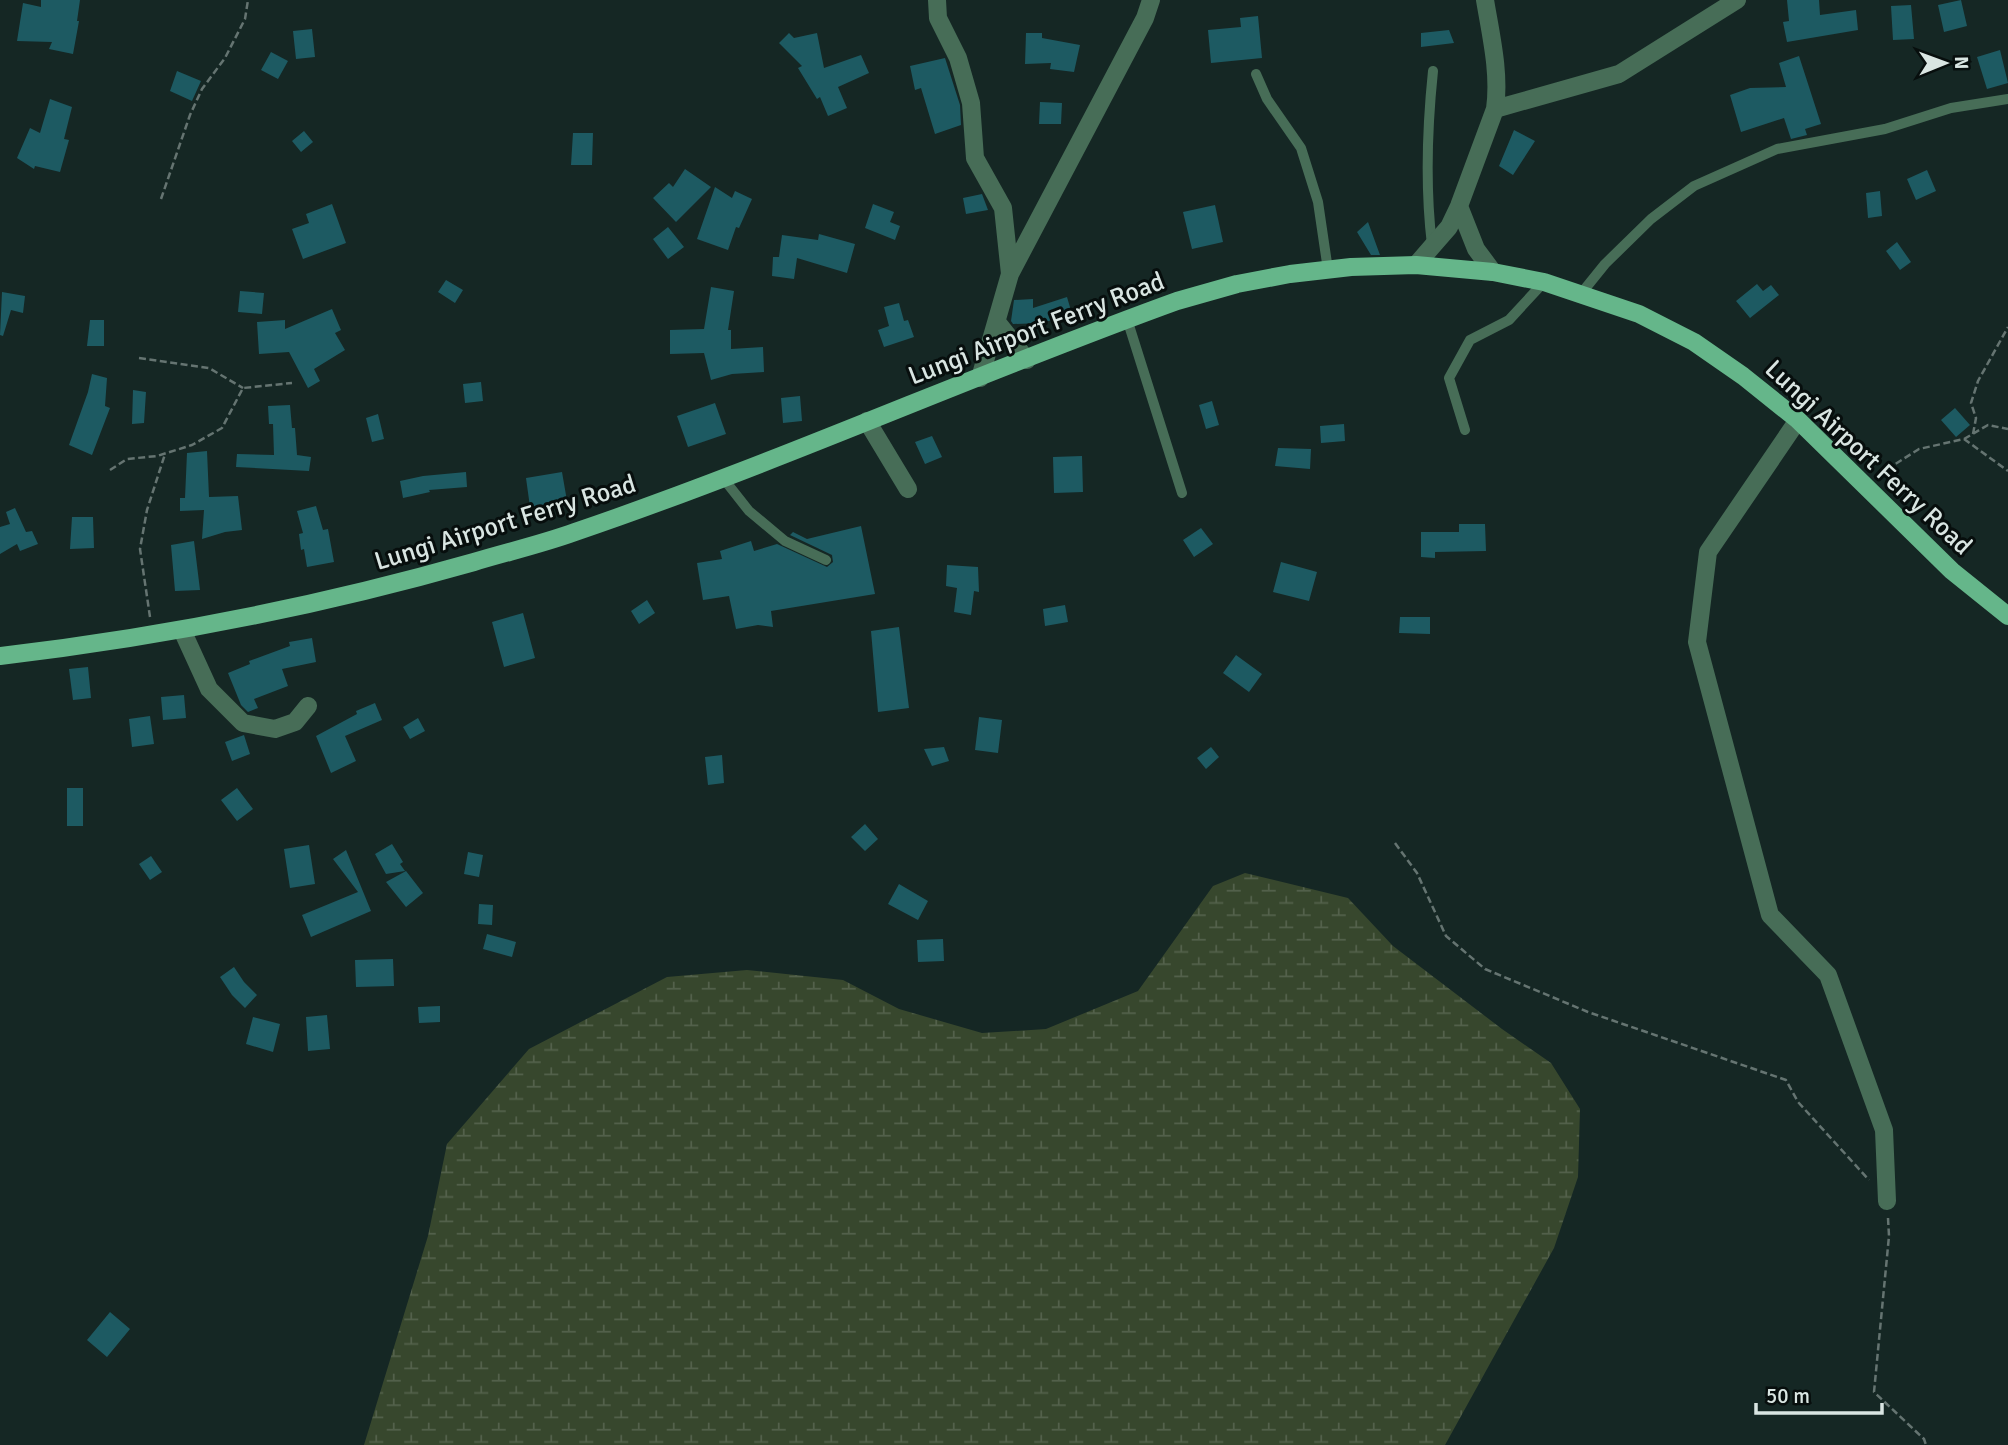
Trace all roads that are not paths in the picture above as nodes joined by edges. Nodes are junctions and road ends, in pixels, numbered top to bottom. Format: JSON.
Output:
{"nodes":[{"id":1,"x":937,"y":0,"type":"edge"},
{"id":2,"x":1151,"y":0,"type":"edge"},
{"id":3,"x":1485,"y":0,"type":"edge"},
{"id":4,"x":1737,"y":0,"type":"edge"},
{"id":5,"x":1433,"y":71,"type":"dead end"},
{"id":6,"x":1256,"y":74,"type":"dead end"},
{"id":7,"x":2008,"y":99,"type":"edge"},
{"id":8,"x":1496,"y":109,"type":"junction"},
{"id":9,"x":1460,"y":206,"type":"junction"},
{"id":10,"x":1432,"y":246,"type":"junction"},
{"id":11,"x":1416,"y":265,"type":"junction"},
{"id":12,"x":1328,"y":270,"type":"junction"},
{"id":13,"x":1493,"y":272,"type":"junction"},
{"id":14,"x":1010,"y":274,"type":"junction"},
{"id":15,"x":1544,"y":282,"type":"junction"},
{"id":16,"x":1580,"y":295,"type":"junction"},
{"id":17,"x":1127,"y":319,"type":"junction"},
{"id":18,"x":997,"y":322,"type":"junction"},
{"id":19,"x":1027,"y":360,"type":"junction"},
{"id":20,"x":980,"y":379,"type":"junction"},
{"id":21,"x":1798,"y":420,"type":"junction"},
{"id":22,"x":867,"y":421,"type":"junction"},
{"id":23,"x":1465,"y":430,"type":"dead end"},
{"id":24,"x":723,"y":478,"type":"junction"},
{"id":25,"x":908,"y":489,"type":"dead end"},
{"id":26,"x":1182,"y":493,"type":"dead end"},
{"id":27,"x":827,"y":560,"type":"dead end"},
{"id":28,"x":2008,"y":616,"type":"edge"},
{"id":29,"x":182,"y":630,"type":"junction"},
{"id":30,"x":0,"y":656,"type":"edge"},
{"id":31,"x":308,"y":706,"type":"dead end"},
{"id":32,"x":1887,"y":1201,"type":"road end"}],
"edges":[{"from":1,"to":14,"type":"street"},
{"from":2,"to":14,"type":"street"},
{"from":3,"to":8,"type":"street"},
{"from":4,"to":8,"type":"street"},
{"from":5,"to":10,"type":"lane"},
{"from":6,"to":12,"type":"lane"},
{"from":7,"to":16,"type":"lane"},
{"from":8,"to":9,"type":"street"},
{"from":9,"to":10,"type":"street"},
{"from":9,"to":13,"type":"street"},
{"from":10,"to":11,"type":"street"},
{"from":11,"to":12,"type":"main road","name":"Lungi Airport Ferry Road"},
{"from":11,"to":13,"type":"main road","name":"Lungi Airport Ferry Road"},
{"from":12,"to":17,"type":"main road","name":"Lungi Airport Ferry Road"},
{"from":13,"to":15,"type":"main road","name":"Lungi Airport Ferry Road"},
{"from":14,"to":18,"type":"street"},
{"from":15,"to":16,"type":"main road","name":"Lungi Airport Ferry Road"},
{"from":15,"to":23,"type":"lane"},
{"from":16,"to":21,"type":"main road","name":"Lungi Airport Ferry Road"},
{"from":17,"to":19,"type":"main road","name":"Lungi Airport Ferry Road"},
{"from":17,"to":26,"type":"lane"},
{"from":18,"to":19,"type":"street"},
{"from":18,"to":20,"type":"street"},
{"from":19,"to":20,"type":"main road","name":"Lungi Airport Ferry Road"},
{"from":20,"to":22,"type":"main road","name":"Lungi Airport Ferry Road"},
{"from":21,"to":28,"type":"main road","name":"Lungi Airport Ferry Road"},
{"from":21,"to":32,"type":"street"},
{"from":22,"to":24,"type":"main road","name":"Lungi Airport Ferry Road"},
{"from":22,"to":25,"type":"street"},
{"from":24,"to":27,"type":"lane"},
{"from":24,"to":29,"type":"main road","name":"Lungi Airport Ferry Road"},
{"from":29,"to":30,"type":"main road","name":"Lungi Airport Ferry Road"},
{"from":29,"to":31,"type":"street"}]}
